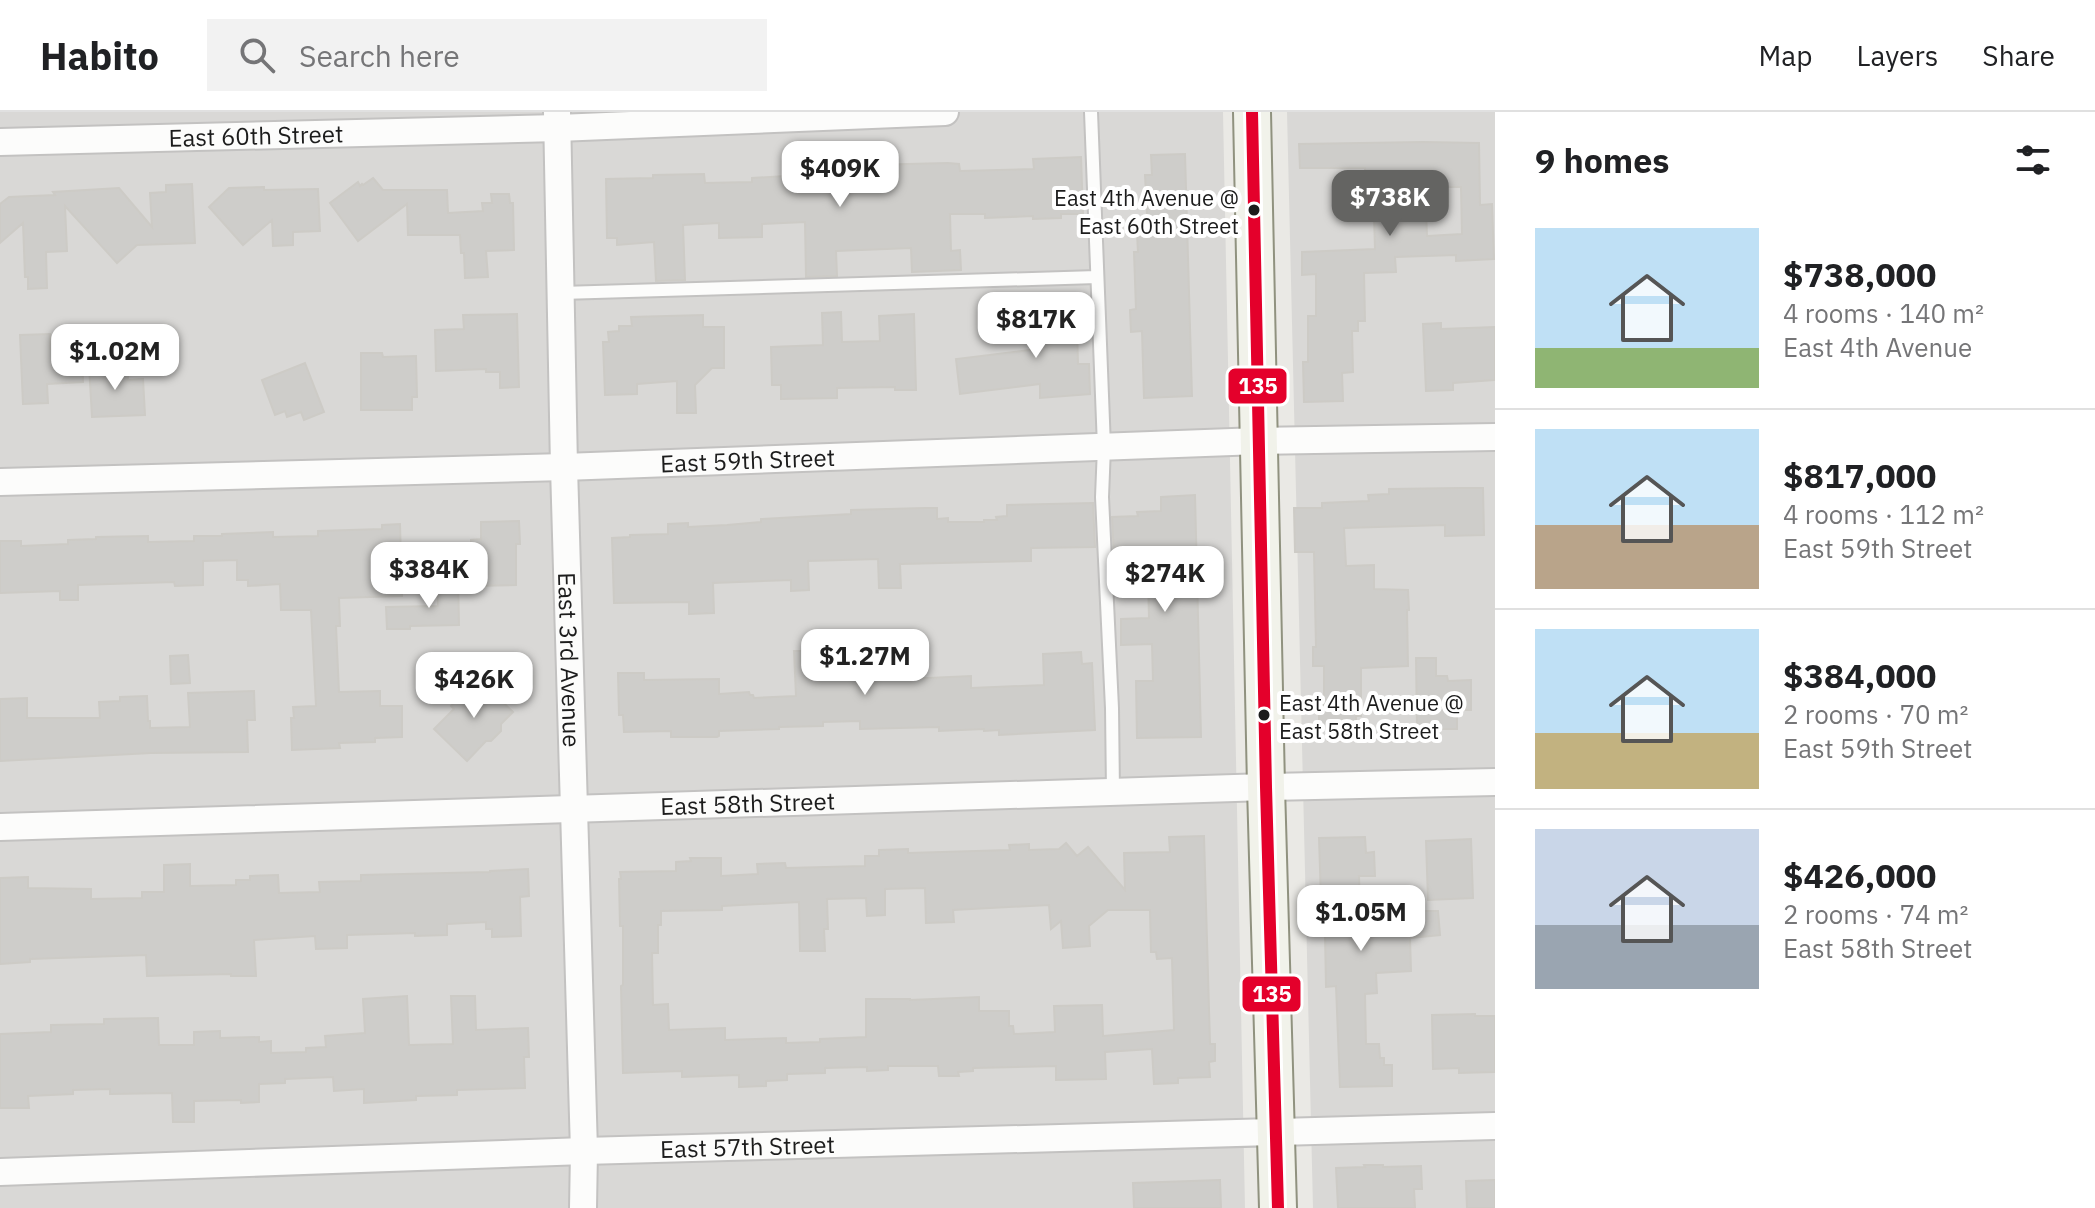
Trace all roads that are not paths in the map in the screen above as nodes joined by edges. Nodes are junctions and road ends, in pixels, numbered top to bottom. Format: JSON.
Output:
{"nodes":[{"id":1,"x":945,"y":112,"type":"edge"},
{"id":2,"x":1091,"y":112,"type":"edge"},
{"id":3,"x":1252,"y":112,"type":"edge"},
{"id":4,"x":558,"y":120,"type":"edge"},
{"id":5,"x":0,"y":142,"type":"edge"},
{"id":6,"x":1097,"y":277,"type":"junction"},
{"id":7,"x":561,"y":293,"type":"junction"},
{"id":8,"x":1495,"y":437,"type":"edge"},
{"id":9,"x":1259,"y":441,"type":"junction"},
{"id":10,"x":1104,"y":447,"type":"junction"},
{"id":11,"x":564,"y":467,"type":"junction"},
{"id":12,"x":0,"y":482,"type":"edge"},
{"id":13,"x":1495,"y":782,"type":"edge"},
{"id":14,"x":1266,"y":787,"type":"junction"},
{"id":15,"x":1113,"y":792,"type":"junction"},
{"id":16,"x":574,"y":810,"type":"junction"},
{"id":17,"x":0,"y":827,"type":"edge"},
{"id":18,"x":1495,"y":1126,"type":"edge"},
{"id":19,"x":1275,"y":1130,"type":"junction"},
{"id":20,"x":584,"y":1151,"type":"junction"},
{"id":21,"x":0,"y":1172,"type":"edge"},
{"id":22,"x":583,"y":1208,"type":"edge"},
{"id":23,"x":1278,"y":1208,"type":"edge"}],
"edges":[{"from":1,"to":4,"type":"street","name":"East 60th Street"},
{"from":2,"to":6,"type":"lane"},
{"from":3,"to":9,"type":"main road"},
{"from":4,"to":5,"type":"street","name":"East 60th Street"},
{"from":4,"to":7,"type":"street","name":"East 3rd Avenue"},
{"from":6,"to":7,"type":"lane"},
{"from":6,"to":10,"type":"lane"},
{"from":7,"to":11,"type":"street","name":"East 3rd Avenue"},
{"from":8,"to":9,"type":"street","name":"East 59th Street"},
{"from":9,"to":10,"type":"street","name":"East 59th Street"},
{"from":9,"to":14,"type":"main road"},
{"from":10,"to":11,"type":"street","name":"East 59th Street"},
{"from":10,"to":15,"type":"lane"},
{"from":11,"to":12,"type":"street","name":"East 59th Street"},
{"from":11,"to":16,"type":"street","name":"East 3rd Avenue"},
{"from":13,"to":14,"type":"street","name":"East 58th Street"},
{"from":14,"to":15,"type":"street","name":"East 58th Street"},
{"from":14,"to":19,"type":"main road"},
{"from":15,"to":16,"type":"street","name":"East 58th Street"},
{"from":16,"to":17,"type":"street","name":"East 58th Street"},
{"from":16,"to":20,"type":"street","name":"East 3rd Avenue"},
{"from":18,"to":19,"type":"street","name":"East 57th Street"},
{"from":19,"to":20,"type":"street","name":"East 57th Street"},
{"from":19,"to":23,"type":"main road"},
{"from":20,"to":21,"type":"street","name":"East 57th Street"},
{"from":20,"to":22,"type":"street","name":"East 3rd Avenue"}]}
